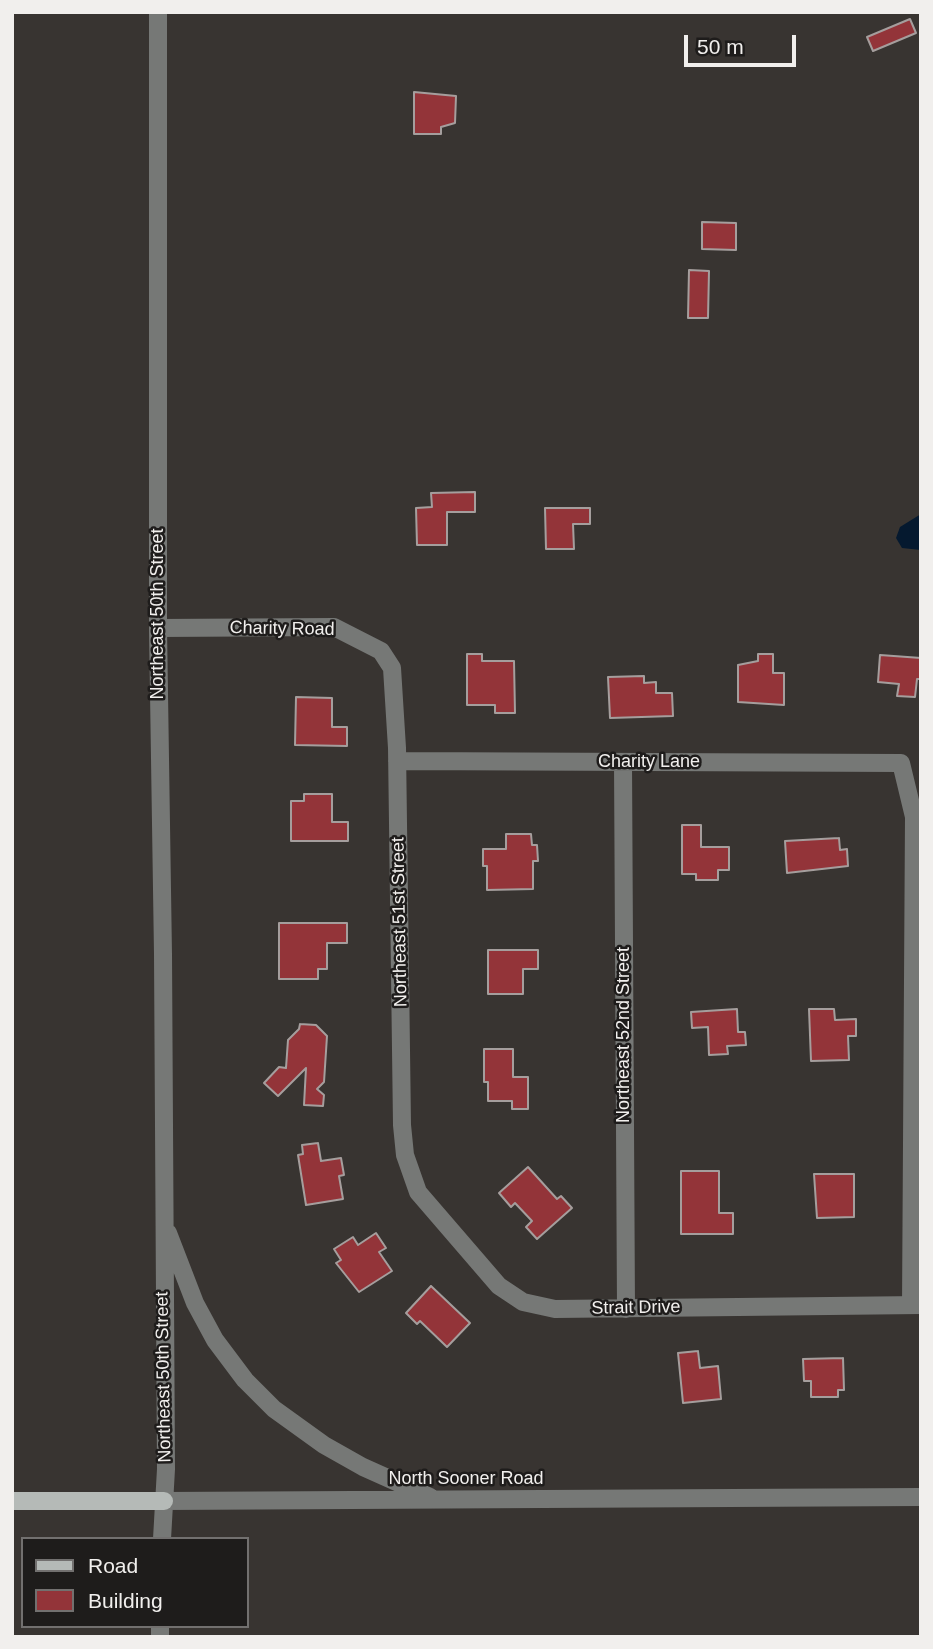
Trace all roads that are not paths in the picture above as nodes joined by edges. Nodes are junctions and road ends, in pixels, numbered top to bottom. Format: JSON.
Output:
{"nodes":[{"id":1,"x":158,"y":12,"type":"edge"},
{"id":2,"x":158,"y":628,"type":"junction"},
{"id":3,"x":392,"y":667,"type":"joint"},
{"id":4,"x":397,"y":761,"type":"junction"},
{"id":5,"x":623,"y":762,"type":"junction"},
{"id":6,"x":410,"y":1177,"type":"joint"},
{"id":7,"x":162,"y":1216,"type":"junction"},
{"id":8,"x":916,"y":1305,"type":"edge"},
{"id":9,"x":626,"y":1308,"type":"junction"},
{"id":10,"x":921,"y":1497,"type":"edge"},
{"id":11,"x":437,"y":1500,"type":"junction"},
{"id":12,"x":12,"y":1501,"type":"edge"},
{"id":13,"x":164,"y":1501,"type":"junction"},
{"id":14,"x":162,"y":1537,"type":"edge"}],
"edges":[{"from":1,"to":2,"type":"street","name":"Northeast 50th Street"},
{"from":2,"to":3,"type":"street","name":"Charity Road"},
{"from":2,"to":7,"type":"street","name":"Northeast 50th Street"},
{"from":3,"to":4,"type":"street","name":"Northeast 51st Street"},
{"from":4,"to":5,"type":"street","name":"Charity Lane"},
{"from":4,"to":6,"type":"street","name":"Northeast 51st Street"},
{"from":5,"to":8,"type":"street","name":"Charity Lane"},
{"from":5,"to":9,"type":"street","name":"Northeast 52nd Street"},
{"from":6,"to":9,"type":"street","name":"Strait Drive"},
{"from":7,"to":11,"type":"street","name":"Northeast 50th Street"},
{"from":7,"to":13,"type":"street","name":"Northeast 50th Street"},
{"from":8,"to":9,"type":"street","name":"Strait Drive"},
{"from":10,"to":11,"type":"street","name":"North Sooner Road"},
{"from":11,"to":13,"type":"street","name":"North Sooner Road"},
{"from":12,"to":13,"type":"main road","name":"North Sooner Road"},
{"from":13,"to":14,"type":"street","name":"Northeast 50th Street"}]}
